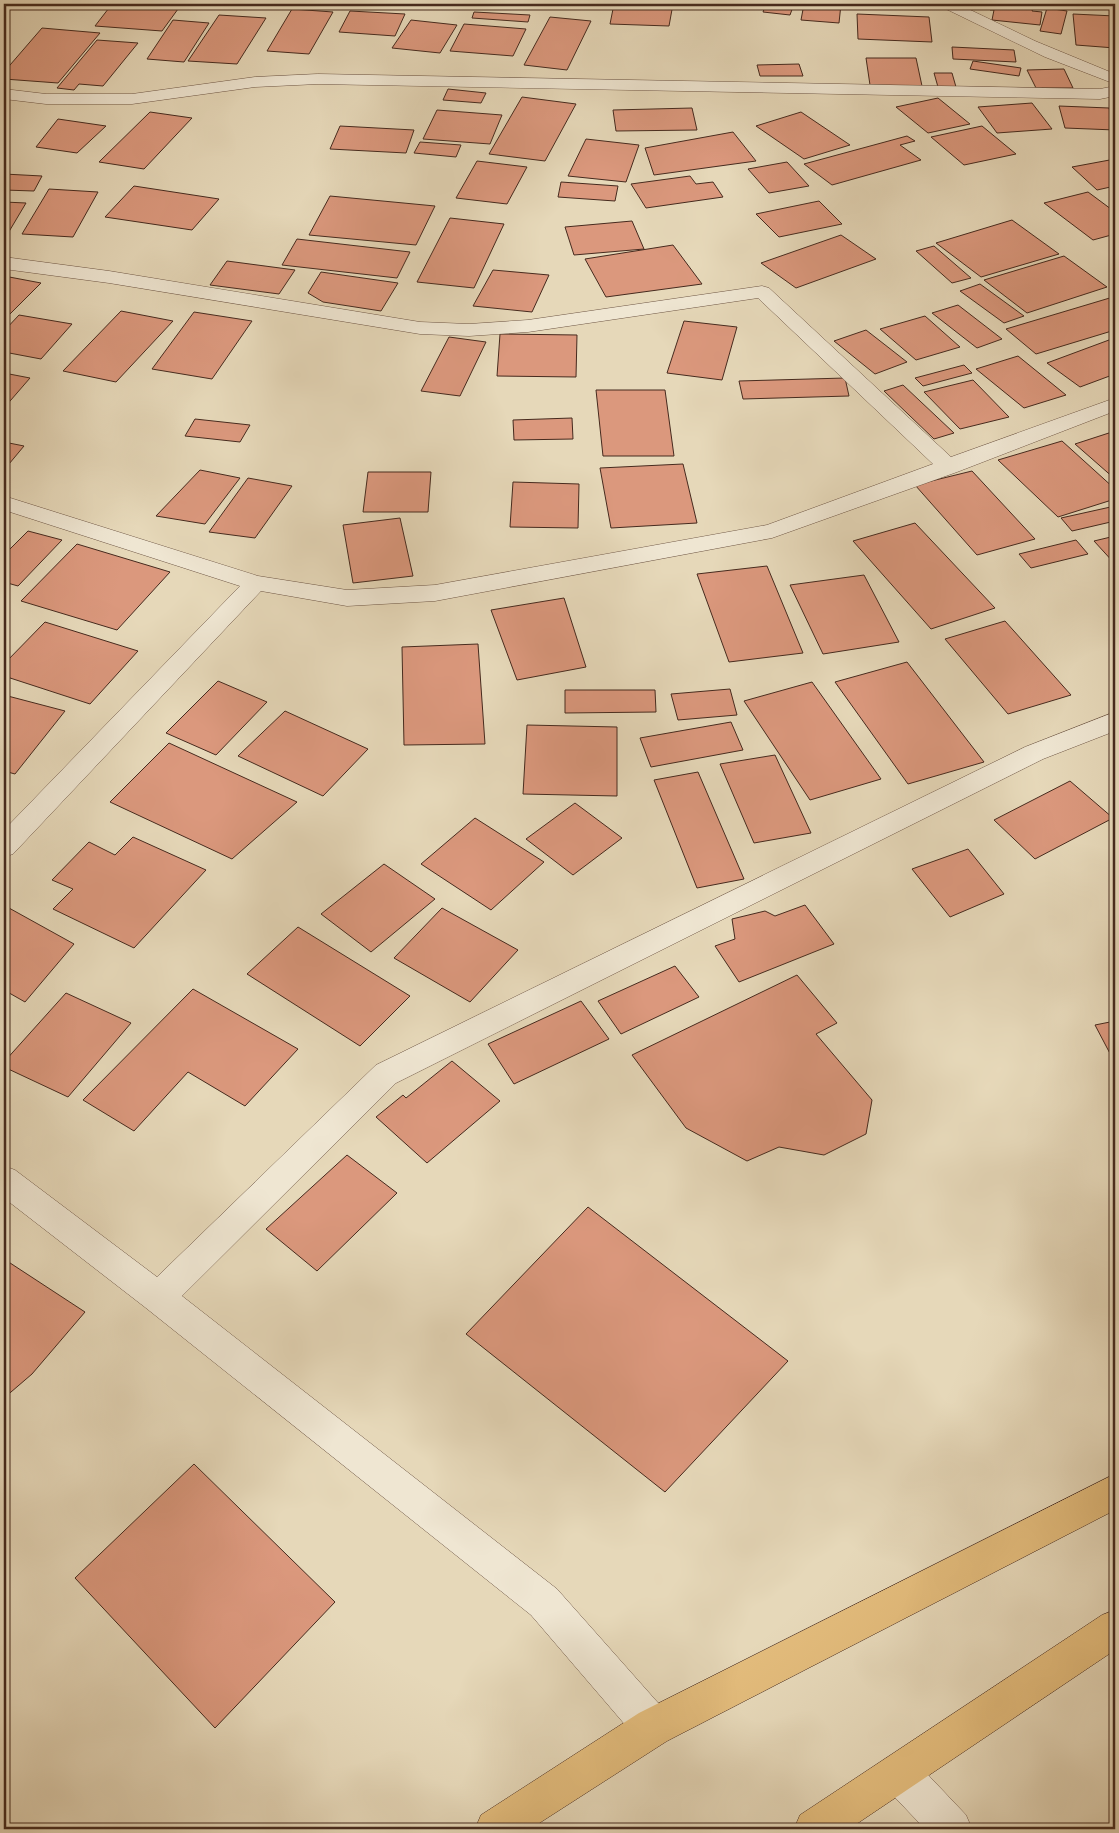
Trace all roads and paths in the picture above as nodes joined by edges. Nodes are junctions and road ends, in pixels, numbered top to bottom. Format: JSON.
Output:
{"nodes":[{"id":1,"x":947,"y":4,"type":"edge"},
{"id":2,"x":1115,"y":79,"type":"edge"},
{"id":3,"x":1115,"y":90,"type":"edge"},
{"id":4,"x":4,"y":94,"type":"edge"},
{"id":5,"x":4,"y":263,"type":"edge"},
{"id":6,"x":1115,"y":404,"type":"edge"},
{"id":7,"x":949,"y":467,"type":"junction"},
{"id":8,"x":4,"y":503,"type":"edge"},
{"id":9,"x":256,"y":583,"type":"junction"},
{"id":10,"x":1115,"y":721,"type":"edge"},
{"id":11,"x":4,"y":847,"type":"edge"},
{"id":12,"x":4,"y":1180,"type":"edge"},
{"id":13,"x":158,"y":1297,"type":"junction"},
{"id":14,"x":1115,"y":1491,"type":"edge"},
{"id":15,"x":1115,"y":1628,"type":"edge"},
{"id":16,"x":654,"y":1727,"type":"junction"},
{"id":17,"x":899,"y":1773,"type":"junction"},
{"id":18,"x":496,"y":1829,"type":"edge"},
{"id":19,"x":814,"y":1829,"type":"edge"},
{"id":20,"x":952,"y":1829,"type":"edge"}],
"edges":[{"from":1,"to":2,"type":"street"},
{"from":3,"to":4,"type":"street"},
{"from":5,"to":7,"type":"street"},
{"from":6,"to":7,"type":"street"},
{"from":7,"to":9,"type":"street"},
{"from":8,"to":9,"type":"street"},
{"from":9,"to":11,"type":"street"},
{"from":10,"to":13,"type":"street"},
{"from":12,"to":13,"type":"street"},
{"from":13,"to":16,"type":"street"},
{"from":14,"to":16,"type":"main road"},
{"from":15,"to":17,"type":"main road"},
{"from":16,"to":18,"type":"main road"},
{"from":17,"to":19,"type":"main road"},
{"from":17,"to":20,"type":"street"}]}
